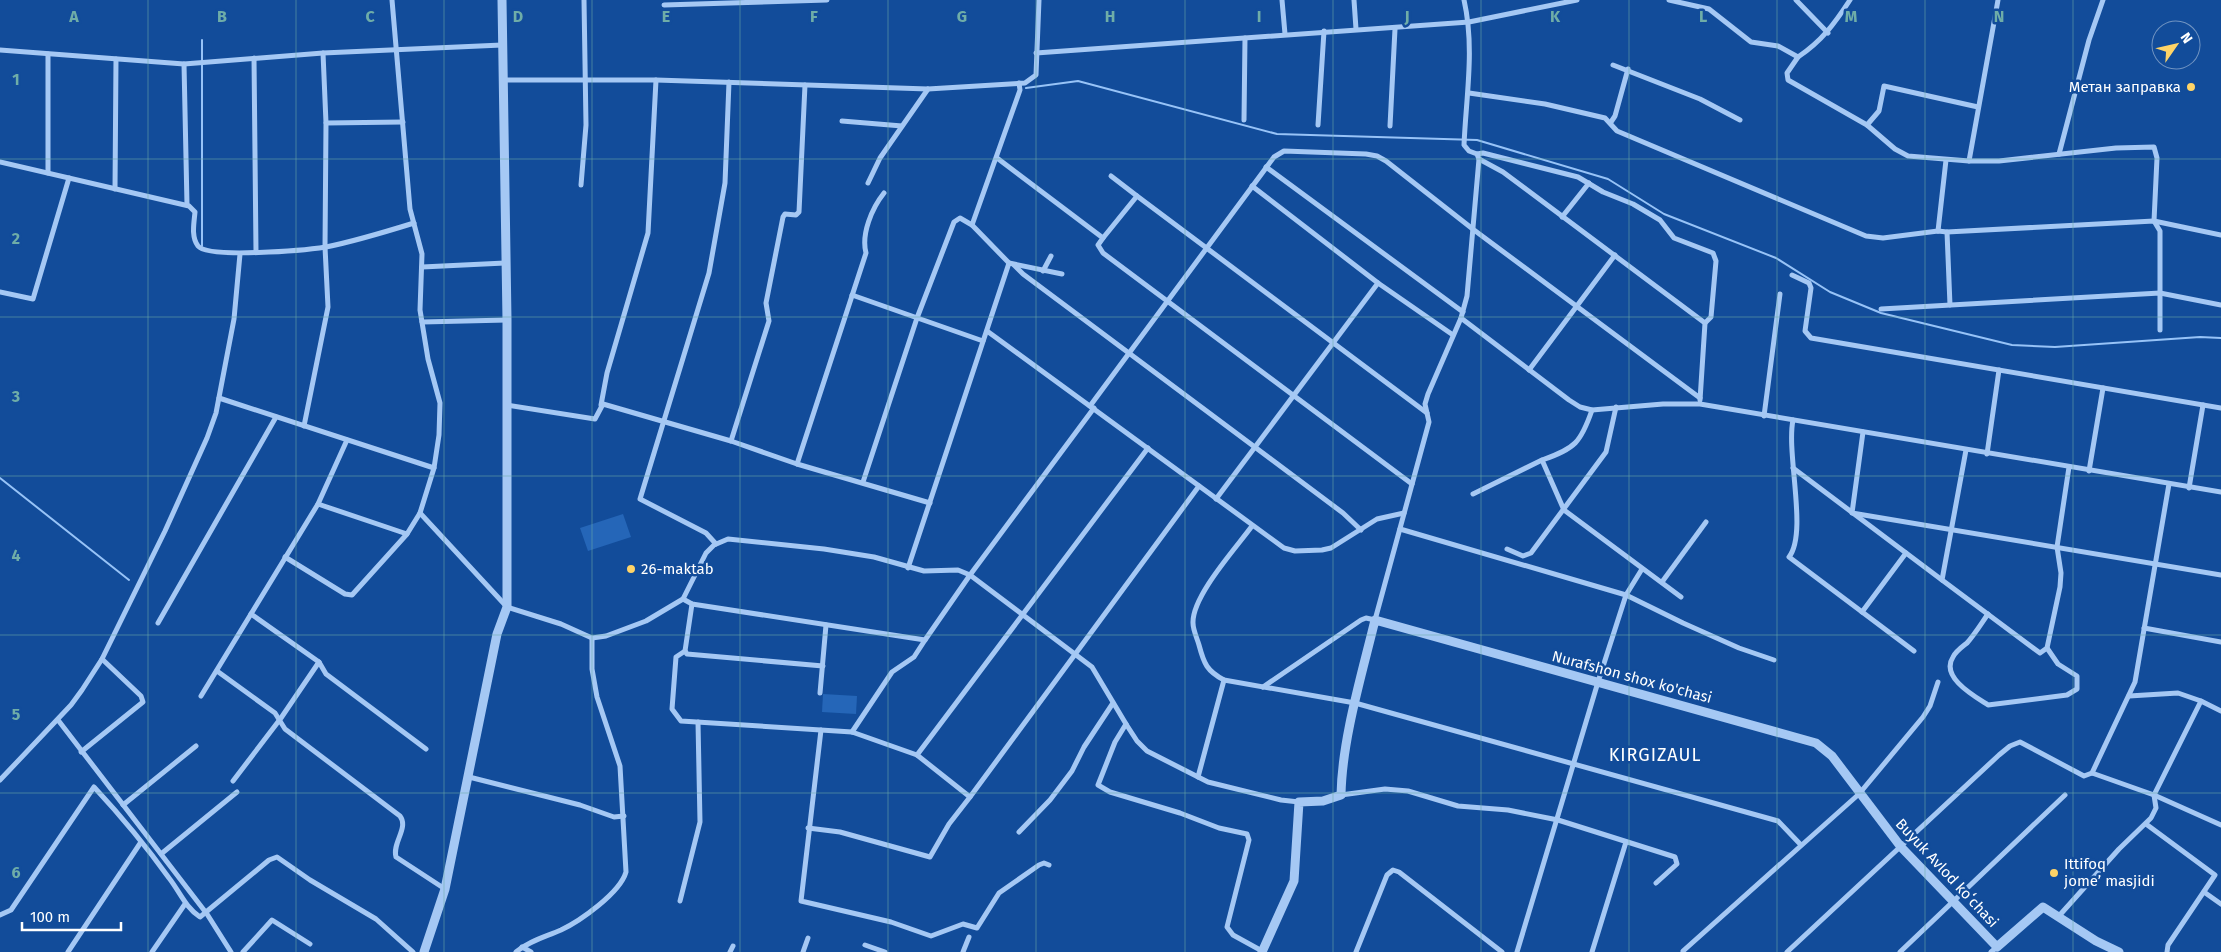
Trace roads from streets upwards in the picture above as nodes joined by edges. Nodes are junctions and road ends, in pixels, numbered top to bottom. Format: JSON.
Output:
{"nodes":[{"id":1,"x":392,"y":0,"type":"edge"},
{"id":2,"x":502,"y":0,"type":"edge"},
{"id":3,"x":584,"y":0,"type":"edge"},
{"id":4,"x":827,"y":0,"type":"edge"},
{"id":5,"x":1039,"y":0,"type":"edge"},
{"id":6,"x":1282,"y":0,"type":"edge"},
{"id":7,"x":1354,"y":0,"type":"edge"},
{"id":8,"x":1464,"y":0,"type":"edge"},
{"id":9,"x":1577,"y":0,"type":"edge"},
{"id":10,"x":1669,"y":0,"type":"edge"},
{"id":11,"x":1796,"y":0,"type":"edge"},
{"id":12,"x":1850,"y":0,"type":"edge"},
{"id":13,"x":1998,"y":0,"type":"edge"},
{"id":14,"x":2103,"y":0,"type":"edge"},
{"id":15,"x":664,"y":5,"type":"dead end"},
{"id":16,"x":1469,"y":22,"type":"junction"},
{"id":17,"x":1356,"y":29,"type":"junction"},
{"id":18,"x":1395,"y":29,"type":"junction"},
{"id":19,"x":1324,"y":32,"type":"junction"},
{"id":20,"x":1828,"y":33,"type":"junction"},
{"id":21,"x":1285,"y":34,"type":"junction"},
{"id":22,"x":1245,"y":38,"type":"junction"},
{"id":23,"x":502,"y":45,"type":"junction"},
{"id":24,"x":0,"y":50,"type":"edge"},
{"id":25,"x":397,"y":51,"type":"junction"},
{"id":26,"x":323,"y":53,"type":"junction"},
{"id":27,"x":1036,"y":53,"type":"junction"},
{"id":28,"x":48,"y":54,"type":"junction"},
{"id":29,"x":1798,"y":57,"type":"junction"},
{"id":30,"x":254,"y":58,"type":"junction"},
{"id":31,"x":116,"y":59,"type":"junction"},
{"id":32,"x":184,"y":64,"type":"junction"},
{"id":33,"x":1613,"y":65,"type":"dead end"},
{"id":34,"x":1628,"y":69,"type":"junction"},
{"id":35,"x":503,"y":80,"type":"junction"},
{"id":36,"x":656,"y":80,"type":"junction"},
{"id":37,"x":586,"y":81,"type":"junction"},
{"id":38,"x":729,"y":82,"type":"junction"},
{"id":39,"x":1019,"y":83,"type":"junction"},
{"id":40,"x":804,"y":85,"type":"junction"},
{"id":41,"x":928,"y":89,"type":"junction"},
{"id":42,"x":1468,"y":93,"type":"junction"},
{"id":43,"x":1978,"y":107,"type":"junction"},
{"id":44,"x":1244,"y":120,"type":"dead end"},
{"id":45,"x":1740,"y":120,"type":"dead end"},
{"id":46,"x":842,"y":121,"type":"dead end"},
{"id":47,"x":403,"y":122,"type":"junction"},
{"id":48,"x":1611,"y":122,"type":"junction"},
{"id":49,"x":326,"y":123,"type":"junction"},
{"id":50,"x":1318,"y":125,"type":"dead end"},
{"id":51,"x":902,"y":126,"type":"junction"},
{"id":52,"x":1390,"y":126,"type":"dead end"},
{"id":53,"x":1867,"y":126,"type":"junction"},
{"id":54,"x":2059,"y":154,"type":"junction"},
{"id":55,"x":1478,"y":157,"type":"junction"},
{"id":56,"x":997,"y":158,"type":"junction"},
{"id":57,"x":1946,"y":160,"type":"junction"},
{"id":58,"x":1969,"y":161,"type":"junction"},
{"id":59,"x":0,"y":162,"type":"edge"},
{"id":60,"x":1266,"y":167,"type":"junction"},
{"id":61,"x":48,"y":173,"type":"junction"},
{"id":62,"x":1111,"y":176,"type":"dead end"},
{"id":63,"x":69,"y":178,"type":"junction"},
{"id":64,"x":868,"y":183,"type":"dead end"},
{"id":65,"x":1589,"y":183,"type":"junction"},
{"id":66,"x":582,"y":185,"type":"dead end"},
{"id":67,"x":1252,"y":186,"type":"junction"},
{"id":68,"x":115,"y":189,"type":"junction"},
{"id":69,"x":884,"y":193,"type":"dead end"},
{"id":70,"x":1137,"y":196,"type":"junction"},
{"id":71,"x":187,"y":205,"type":"junction"},
{"id":72,"x":1562,"y":216,"type":"junction"},
{"id":73,"x":2154,"y":221,"type":"junction"},
{"id":74,"x":414,"y":223,"type":"junction"},
{"id":75,"x":972,"y":225,"type":"junction"},
{"id":76,"x":1474,"y":230,"type":"junction"},
{"id":77,"x":1938,"y":231,"type":"junction"},
{"id":78,"x":1947,"y":232,"type":"junction"},
{"id":79,"x":2221,"y":235,"type":"edge"},
{"id":80,"x":1103,"y":238,"type":"junction"},
{"id":81,"x":325,"y":247,"type":"junction"},
{"id":82,"x":1206,"y":247,"type":"junction"},
{"id":83,"x":256,"y":252,"type":"junction"},
{"id":84,"x":240,"y":254,"type":"junction"},
{"id":85,"x":1615,"y":255,"type":"junction"},
{"id":86,"x":1051,"y":256,"type":"dead end"},
{"id":87,"x":505,"y":262,"type":"junction"},
{"id":88,"x":1012,"y":264,"type":"junction"},
{"id":89,"x":422,"y":267,"type":"junction"},
{"id":90,"x":1043,"y":271,"type":"junction"},
{"id":91,"x":1062,"y":274,"type":"dead end"},
{"id":92,"x":1792,"y":275,"type":"dead end"},
{"id":93,"x":1378,"y":283,"type":"junction"},
{"id":94,"x":0,"y":292,"type":"edge"},
{"id":95,"x":2160,"y":293,"type":"junction"},
{"id":96,"x":1780,"y":294,"type":"dead end"},
{"id":97,"x":852,"y":295,"type":"junction"},
{"id":98,"x":1167,"y":301,"type":"junction"},
{"id":99,"x":1950,"y":305,"type":"junction"},
{"id":100,"x":2221,"y":305,"type":"edge"},
{"id":101,"x":1576,"y":306,"type":"junction"},
{"id":102,"x":1881,"y":308,"type":"dead end"},
{"id":103,"x":1463,"y":312,"type":"junction"},
{"id":104,"x":918,"y":318,"type":"junction"},
{"id":105,"x":1461,"y":318,"type":"junction"},
{"id":106,"x":507,"y":320,"type":"junction"},
{"id":107,"x":422,"y":322,"type":"junction"},
{"id":108,"x":1705,"y":323,"type":"junction"},
{"id":109,"x":2160,"y":330,"type":"dead end"},
{"id":110,"x":987,"y":331,"type":"junction"},
{"id":111,"x":1452,"y":335,"type":"junction"},
{"id":112,"x":983,"y":341,"type":"junction"},
{"id":113,"x":1334,"y":343,"type":"junction"},
{"id":114,"x":1129,"y":353,"type":"junction"},
{"id":115,"x":1529,"y":370,"type":"junction"},
{"id":116,"x":1999,"y":370,"type":"junction"},
{"id":117,"x":2103,"y":388,"type":"junction"},
{"id":118,"x":1294,"y":396,"type":"junction"},
{"id":119,"x":219,"y":398,"type":"junction"},
{"id":120,"x":1700,"y":401,"type":"junction"},
{"id":121,"x":506,"y":405,"type":"junction"},
{"id":122,"x":2203,"y":405,"type":"junction"},
{"id":123,"x":1092,"y":407,"type":"junction"},
{"id":124,"x":1616,"y":407,"type":"junction"},
{"id":125,"x":2221,"y":408,"type":"edge"},
{"id":126,"x":600,"y":410,"type":"junction"},
{"id":127,"x":1592,"y":410,"type":"junction"},
{"id":128,"x":1427,"y":413,"type":"junction"},
{"id":129,"x":1764,"y":416,"type":"junction"},
{"id":130,"x":276,"y":417,"type":"junction"},
{"id":131,"x":1793,"y":420,"type":"junction"},
{"id":132,"x":664,"y":421,"type":"junction"},
{"id":133,"x":304,"y":426,"type":"junction"},
{"id":134,"x":1863,"y":432,"type":"junction"},
{"id":135,"x":347,"y":440,"type":"junction"},
{"id":136,"x":731,"y":441,"type":"junction"},
{"id":137,"x":1255,"y":447,"type":"junction"},
{"id":138,"x":1148,"y":448,"type":"junction"},
{"id":139,"x":1966,"y":450,"type":"junction"},
{"id":140,"x":1986,"y":454,"type":"junction"},
{"id":141,"x":1542,"y":460,"type":"junction"},
{"id":142,"x":797,"y":464,"type":"junction"},
{"id":143,"x":2069,"y":467,"type":"junction"},
{"id":144,"x":434,"y":468,"type":"junction"},
{"id":145,"x":1793,"y":468,"type":"junction"},
{"id":146,"x":2089,"y":471,"type":"junction"},
{"id":147,"x":863,"y":482,"type":"junction"},
{"id":148,"x":1412,"y":484,"type":"junction"},
{"id":149,"x":2169,"y":484,"type":"junction"},
{"id":150,"x":1199,"y":486,"type":"junction"},
{"id":151,"x":2189,"y":488,"type":"junction"},
{"id":152,"x":2221,"y":492,"type":"edge"},
{"id":153,"x":1473,"y":494,"type":"dead end"},
{"id":154,"x":1216,"y":499,"type":"junction"},
{"id":155,"x":930,"y":503,"type":"junction"},
{"id":156,"x":318,"y":504,"type":"junction"},
{"id":157,"x":1564,"y":510,"type":"junction"},
{"id":158,"x":420,"y":513,"type":"junction"},
{"id":159,"x":1404,"y":513,"type":"junction"},
{"id":160,"x":1852,"y":513,"type":"junction"},
{"id":161,"x":1706,"y":522,"type":"dead end"},
{"id":162,"x":1252,"y":526,"type":"junction"},
{"id":163,"x":1400,"y":529,"type":"junction"},
{"id":164,"x":1951,"y":529,"type":"junction"},
{"id":165,"x":1361,"y":530,"type":"junction"},
{"id":166,"x":407,"y":534,"type":"junction"},
{"id":167,"x":716,"y":544,"type":"junction"},
{"id":168,"x":2057,"y":547,"type":"junction"},
{"id":169,"x":1507,"y":549,"type":"dead end"},
{"id":170,"x":1906,"y":553,"type":"junction"},
{"id":171,"x":285,"y":557,"type":"junction"},
{"id":172,"x":2155,"y":564,"type":"junction"},
{"id":173,"x":908,"y":568,"type":"junction"},
{"id":174,"x":1642,"y":569,"type":"junction"},
{"id":175,"x":970,"y":575,"type":"junction"},
{"id":176,"x":2221,"y":575,"type":"edge"},
{"id":177,"x":1942,"y":580,"type":"junction"},
{"id":178,"x":1662,"y":582,"type":"junction"},
{"id":179,"x":1626,"y":595,"type":"junction"},
{"id":180,"x":1681,"y":597,"type":"dead end"},
{"id":181,"x":683,"y":599,"type":"junction"},
{"id":182,"x":692,"y":604,"type":"junction"},
{"id":183,"x":507,"y":607,"type":"junction"},
{"id":184,"x":1862,"y":612,"type":"junction"},
{"id":185,"x":251,"y":614,"type":"junction"},
{"id":186,"x":1023,"y":614,"type":"junction"},
{"id":187,"x":1988,"y":614,"type":"junction"},
{"id":188,"x":1375,"y":620,"type":"junction"},
{"id":189,"x":158,"y":623,"type":"dead end"},
{"id":190,"x":826,"y":625,"type":"junction"},
{"id":191,"x":2144,"y":628,"type":"junction"},
{"id":192,"x":592,"y":638,"type":"junction"},
{"id":193,"x":925,"y":640,"type":"junction"},
{"id":194,"x":2221,"y":642,"type":"edge"},
{"id":195,"x":2047,"y":648,"type":"junction"},
{"id":196,"x":685,"y":651,"type":"junction"},
{"id":197,"x":1914,"y":651,"type":"dead end"},
{"id":198,"x":1075,"y":654,"type":"junction"},
{"id":199,"x":102,"y":659,"type":"junction"},
{"id":200,"x":1774,"y":660,"type":"dead end"},
{"id":201,"x":319,"y":662,"type":"junction"},
{"id":202,"x":823,"y":666,"type":"junction"},
{"id":203,"x":217,"y":671,"type":"junction"},
{"id":204,"x":1224,"y":680,"type":"junction"},
{"id":205,"x":1598,"y":682,"type":"junction"},
{"id":206,"x":1938,"y":682,"type":"dead end"},
{"id":207,"x":1263,"y":687,"type":"junction"},
{"id":208,"x":820,"y":693,"type":"dead end"},
{"id":209,"x":201,"y":696,"type":"dead end"},
{"id":210,"x":2129,"y":696,"type":"junction"},
{"id":211,"x":2201,"y":701,"type":"junction"},
{"id":212,"x":1113,"y":703,"type":"junction"},
{"id":213,"x":1355,"y":703,"type":"junction"},
{"id":214,"x":2221,"y":711,"type":"edge"},
{"id":215,"x":281,"y":718,"type":"junction"},
{"id":216,"x":58,"y":720,"type":"junction"},
{"id":217,"x":698,"y":722,"type":"junction"},
{"id":218,"x":1126,"y":724,"type":"junction"},
{"id":219,"x":821,"y":730,"type":"junction"},
{"id":220,"x":852,"y":732,"type":"junction"},
{"id":221,"x":196,"y":746,"type":"dead end"},
{"id":222,"x":426,"y":749,"type":"dead end"},
{"id":223,"x":81,"y":752,"type":"junction"},
{"id":224,"x":917,"y":755,"type":"junction"},
{"id":225,"x":1573,"y":764,"type":"junction"},
{"id":226,"x":2092,"y":774,"type":"junction"},
{"id":227,"x":102,"y":777,"type":"junction"},
{"id":228,"x":469,"y":777,"type":"junction"},
{"id":229,"x":1198,"y":777,"type":"junction"},
{"id":230,"x":0,"y":780,"type":"edge"},
{"id":231,"x":233,"y":781,"type":"dead end"},
{"id":232,"x":94,"y":787,"type":"junction"},
{"id":233,"x":237,"y":792,"type":"dead end"},
{"id":234,"x":1859,"y":794,"type":"junction"},
{"id":235,"x":1341,"y":795,"type":"junction"},
{"id":236,"x":2065,"y":795,"type":"dead end"},
{"id":237,"x":2154,"y":795,"type":"junction"},
{"id":238,"x":970,"y":797,"type":"junction"},
{"id":239,"x":1299,"y":802,"type":"junction"},
{"id":240,"x":123,"y":804,"type":"junction"},
{"id":241,"x":624,"y":816,"type":"junction"},
{"id":242,"x":1558,"y":820,"type":"junction"},
{"id":243,"x":2146,"y":824,"type":"junction"},
{"id":244,"x":2221,"y":825,"type":"edge"},
{"id":245,"x":809,"y":828,"type":"junction"},
{"id":246,"x":1020,"y":832,"type":"dead end"},
{"id":247,"x":141,"y":842,"type":"junction"},
{"id":248,"x":1626,"y":842,"type":"junction"},
{"id":249,"x":1801,"y":845,"type":"junction"},
{"id":250,"x":1901,"y":847,"type":"junction"},
{"id":251,"x":161,"y":854,"type":"junction"},
{"id":252,"x":1049,"y":866,"type":"dead end"},
{"id":253,"x":2215,"y":875,"type":"junction"},
{"id":254,"x":2221,"y":880,"type":"edge"},
{"id":255,"x":1656,"y":883,"type":"dead end"},
{"id":256,"x":445,"y":889,"type":"junction"},
{"id":257,"x":2204,"y":892,"type":"junction"},
{"id":258,"x":680,"y":901,"type":"dead end"},
{"id":259,"x":1952,"y":901,"type":"junction"},
{"id":260,"x":185,"y":904,"type":"junction"},
{"id":261,"x":2221,"y":904,"type":"edge"},
{"id":262,"x":207,"y":914,"type":"junction"},
{"id":263,"x":0,"y":915,"type":"edge"},
{"id":264,"x":2058,"y":917,"type":"junction"},
{"id":265,"x":969,"y":937,"type":"dead end"},
{"id":266,"x":808,"y":938,"type":"dead end"},
{"id":267,"x":310,"y":944,"type":"dead end"},
{"id":268,"x":733,"y":946,"type":"dead end"},
{"id":269,"x":865,"y":946,"type":"dead end"},
{"id":270,"x":522,"y":947,"type":"junction"},
{"id":271,"x":1994,"y":949,"type":"edge"},
{"id":272,"x":1683,"y":951,"type":"dead end"},
{"id":273,"x":68,"y":952,"type":"edge"},
{"id":274,"x":152,"y":952,"type":"edge"},
{"id":275,"x":231,"y":952,"type":"edge"},
{"id":276,"x":243,"y":952,"type":"edge"},
{"id":277,"x":413,"y":952,"type":"edge"},
{"id":278,"x":424,"y":952,"type":"edge"},
{"id":279,"x":516,"y":952,"type":"edge"},
{"id":280,"x":531,"y":952,"type":"edge"},
{"id":281,"x":730,"y":952,"type":"edge"},
{"id":282,"x":803,"y":952,"type":"edge"},
{"id":283,"x":885,"y":952,"type":"edge"},
{"id":284,"x":963,"y":952,"type":"edge"},
{"id":285,"x":1262,"y":952,"type":"edge"},
{"id":286,"x":1356,"y":952,"type":"edge"},
{"id":287,"x":1502,"y":952,"type":"edge"},
{"id":288,"x":1517,"y":952,"type":"edge"},
{"id":289,"x":1592,"y":952,"type":"edge"},
{"id":290,"x":1787,"y":952,"type":"edge"},
{"id":291,"x":1900,"y":952,"type":"edge"},
{"id":292,"x":2119,"y":952,"type":"edge"},
{"id":293,"x":2167,"y":952,"type":"edge"}],
"edges":[{"from":1,"to":25,"type":"street"},
{"from":2,"to":23,"type":"street"},
{"from":3,"to":37,"type":"street"},
{"from":4,"to":15,"type":"street"},
{"from":5,"to":27,"type":"street"},
{"from":6,"to":21,"type":"street"},
{"from":7,"to":17,"type":"street"},
{"from":8,"to":16,"type":"street"},
{"from":9,"to":16,"type":"street"},
{"from":10,"to":29,"type":"street"},
{"from":11,"to":20,"type":"street"},
{"from":12,"to":20,"type":"street"},
{"from":13,"to":43,"type":"street"},
{"from":14,"to":54,"type":"street"},
{"from":16,"to":18,"type":"street"},
{"from":16,"to":42,"type":"street"},
{"from":17,"to":18,"type":"street"},
{"from":17,"to":19,"type":"street"},
{"from":18,"to":52,"type":"street"},
{"from":19,"to":21,"type":"street"},
{"from":19,"to":50,"type":"street"},
{"from":20,"to":29,"type":"street"},
{"from":21,"to":22,"type":"street"},
{"from":22,"to":27,"type":"street"},
{"from":22,"to":44,"type":"street"},
{"from":23,"to":25,"type":"street"},
{"from":23,"to":35,"type":"street"},
{"from":24,"to":28,"type":"street"},
{"from":25,"to":26,"type":"street"},
{"from":25,"to":47,"type":"street"},
{"from":26,"to":30,"type":"street"},
{"from":26,"to":49,"type":"street"},
{"from":27,"to":39,"type":"street"},
{"from":28,"to":31,"type":"street"},
{"from":28,"to":61,"type":"street"},
{"from":29,"to":53,"type":"street"},
{"from":30,"to":32,"type":"street"},
{"from":30,"to":83,"type":"street"},
{"from":31,"to":32,"type":"street"},
{"from":31,"to":68,"type":"street"},
{"from":32,"to":71,"type":"street"},
{"from":33,"to":34,"type":"street"},
{"from":34,"to":45,"type":"street"},
{"from":34,"to":48,"type":"street"},
{"from":35,"to":37,"type":"street"},
{"from":35,"to":87,"type":"street"},
{"from":36,"to":37,"type":"street"},
{"from":36,"to":38,"type":"street"},
{"from":36,"to":126,"type":"street"},
{"from":37,"to":66,"type":"street"},
{"from":38,"to":40,"type":"street"},
{"from":38,"to":132,"type":"street"},
{"from":39,"to":41,"type":"street"},
{"from":39,"to":56,"type":"street"},
{"from":40,"to":41,"type":"street"},
{"from":40,"to":136,"type":"street"},
{"from":41,"to":51,"type":"street"},
{"from":42,"to":48,"type":"street"},
{"from":42,"to":55,"type":"street"},
{"from":43,"to":53,"type":"street"},
{"from":43,"to":58,"type":"street"},
{"from":46,"to":51,"type":"street"},
{"from":47,"to":49,"type":"street"},
{"from":47,"to":74,"type":"street"},
{"from":48,"to":77,"type":"street"},
{"from":49,"to":81,"type":"street"},
{"from":51,"to":64,"type":"street"},
{"from":53,"to":57,"type":"street"},
{"from":54,"to":58,"type":"street"},
{"from":54,"to":73,"type":"street"},
{"from":55,"to":65,"type":"street"},
{"from":55,"to":72,"type":"street"},
{"from":55,"to":76,"type":"street"},
{"from":56,"to":75,"type":"street"},
{"from":56,"to":80,"type":"street"},
{"from":57,"to":58,"type":"street"},
{"from":57,"to":77,"type":"street"},
{"from":59,"to":61,"type":"street"},
{"from":60,"to":67,"type":"street"},
{"from":60,"to":76,"type":"street"},
{"from":60,"to":103,"type":"street"},
{"from":61,"to":63,"type":"street"},
{"from":62,"to":70,"type":"street"},
{"from":63,"to":68,"type":"street"},
{"from":63,"to":94,"type":"street"},
{"from":65,"to":72,"type":"street"},
{"from":65,"to":108,"type":"street"},
{"from":67,"to":82,"type":"street"},
{"from":67,"to":93,"type":"street"},
{"from":68,"to":71,"type":"street"},
{"from":69,"to":97,"type":"street"},
{"from":70,"to":80,"type":"street"},
{"from":70,"to":82,"type":"street"},
{"from":71,"to":84,"type":"street"},
{"from":72,"to":85,"type":"street"},
{"from":73,"to":78,"type":"street"},
{"from":73,"to":79,"type":"street"},
{"from":73,"to":95,"type":"street"},
{"from":74,"to":81,"type":"street"},
{"from":74,"to":89,"type":"street"},
{"from":75,"to":88,"type":"street"},
{"from":75,"to":104,"type":"street"},
{"from":76,"to":101,"type":"street"},
{"from":76,"to":103,"type":"street"},
{"from":77,"to":78,"type":"street"},
{"from":78,"to":99,"type":"street"},
{"from":80,"to":98,"type":"street"},
{"from":81,"to":83,"type":"street"},
{"from":81,"to":133,"type":"street"},
{"from":82,"to":98,"type":"street"},
{"from":82,"to":113,"type":"street"},
{"from":83,"to":84,"type":"street"},
{"from":84,"to":119,"type":"street"},
{"from":85,"to":101,"type":"street"},
{"from":85,"to":108,"type":"street"},
{"from":86,"to":90,"type":"street"},
{"from":87,"to":89,"type":"street"},
{"from":87,"to":106,"type":"street"},
{"from":88,"to":90,"type":"street"},
{"from":88,"to":110,"type":"street"},
{"from":88,"to":114,"type":"street"},
{"from":89,"to":107,"type":"street"},
{"from":90,"to":91,"type":"street"},
{"from":92,"to":116,"type":"street"},
{"from":93,"to":111,"type":"street"},
{"from":93,"to":113,"type":"street"},
{"from":95,"to":99,"type":"street"},
{"from":95,"to":100,"type":"street"},
{"from":95,"to":109,"type":"street"},
{"from":96,"to":129,"type":"street"},
{"from":97,"to":104,"type":"street"},
{"from":97,"to":142,"type":"street"},
{"from":98,"to":114,"type":"street"},
{"from":98,"to":118,"type":"street"},
{"from":99,"to":102,"type":"street"},
{"from":101,"to":115,"type":"street"},
{"from":101,"to":120,"type":"street"},
{"from":103,"to":105,"type":"street"},
{"from":104,"to":112,"type":"street"},
{"from":104,"to":147,"type":"street"},
{"from":105,"to":111,"type":"street"},
{"from":105,"to":115,"type":"street"},
{"from":106,"to":107,"type":"street"},
{"from":106,"to":121,"type":"street"},
{"from":107,"to":144,"type":"street"},
{"from":108,"to":120,"type":"street"},
{"from":110,"to":112,"type":"street"},
{"from":110,"to":123,"type":"street"},
{"from":111,"to":128,"type":"street"},
{"from":112,"to":155,"type":"street"},
{"from":113,"to":118,"type":"street"},
{"from":113,"to":128,"type":"street"},
{"from":114,"to":123,"type":"street"},
{"from":114,"to":137,"type":"street"},
{"from":115,"to":127,"type":"street"},
{"from":116,"to":117,"type":"street"},
{"from":116,"to":140,"type":"street"},
{"from":117,"to":122,"type":"street"},
{"from":117,"to":146,"type":"street"},
{"from":118,"to":137,"type":"street"},
{"from":118,"to":148,"type":"street"},
{"from":119,"to":130,"type":"street"},
{"from":119,"to":199,"type":"street"},
{"from":120,"to":124,"type":"street"},
{"from":120,"to":129,"type":"street"},
{"from":121,"to":126,"type":"street"},
{"from":121,"to":183,"type":"street"},
{"from":122,"to":125,"type":"street"},
{"from":122,"to":151,"type":"street"},
{"from":123,"to":138,"type":"street"},
{"from":123,"to":175,"type":"street"},
{"from":124,"to":127,"type":"street"},
{"from":124,"to":157,"type":"street"},
{"from":126,"to":132,"type":"street"},
{"from":127,"to":141,"type":"street"},
{"from":128,"to":148,"type":"street"},
{"from":129,"to":131,"type":"street"},
{"from":130,"to":133,"type":"street"},
{"from":130,"to":189,"type":"street"},
{"from":131,"to":134,"type":"street"},
{"from":131,"to":145,"type":"street"},
{"from":132,"to":136,"type":"street"},
{"from":132,"to":167,"type":"street"},
{"from":133,"to":135,"type":"street"},
{"from":134,"to":139,"type":"street"},
{"from":134,"to":160,"type":"street"},
{"from":135,"to":144,"type":"street"},
{"from":135,"to":156,"type":"street"},
{"from":136,"to":142,"type":"street"},
{"from":137,"to":154,"type":"street"},
{"from":137,"to":165,"type":"street"},
{"from":138,"to":150,"type":"street"},
{"from":138,"to":186,"type":"street"},
{"from":139,"to":140,"type":"street"},
{"from":139,"to":164,"type":"street"},
{"from":140,"to":143,"type":"street"},
{"from":141,"to":153,"type":"street"},
{"from":141,"to":157,"type":"street"},
{"from":142,"to":147,"type":"street"},
{"from":143,"to":146,"type":"street"},
{"from":143,"to":168,"type":"street"},
{"from":144,"to":158,"type":"street"},
{"from":145,"to":160,"type":"street"},
{"from":145,"to":184,"type":"street"},
{"from":146,"to":149,"type":"street"},
{"from":147,"to":155,"type":"street"},
{"from":148,"to":159,"type":"street"},
{"from":149,"to":151,"type":"street"},
{"from":149,"to":172,"type":"street"},
{"from":150,"to":154,"type":"street"},
{"from":150,"to":198,"type":"street"},
{"from":151,"to":152,"type":"street"},
{"from":154,"to":162,"type":"street"},
{"from":155,"to":173,"type":"street"},
{"from":156,"to":166,"type":"street"},
{"from":156,"to":171,"type":"street"},
{"from":157,"to":169,"type":"street"},
{"from":157,"to":174,"type":"street"},
{"from":158,"to":166,"type":"street"},
{"from":158,"to":183,"type":"street"},
{"from":159,"to":163,"type":"street"},
{"from":159,"to":165,"type":"street"},
{"from":160,"to":164,"type":"street"},
{"from":160,"to":170,"type":"street"},
{"from":161,"to":178,"type":"street"},
{"from":162,"to":165,"type":"street"},
{"from":162,"to":204,"type":"street"},
{"from":163,"to":179,"type":"street"},
{"from":163,"to":188,"type":"street"},
{"from":164,"to":168,"type":"street"},
{"from":164,"to":177,"type":"street"},
{"from":166,"to":171,"type":"street"},
{"from":167,"to":173,"type":"street"},
{"from":167,"to":181,"type":"street"},
{"from":168,"to":172,"type":"street"},
{"from":168,"to":195,"type":"street"},
{"from":170,"to":177,"type":"street"},
{"from":170,"to":184,"type":"street"},
{"from":171,"to":185,"type":"street"},
{"from":172,"to":176,"type":"street"},
{"from":172,"to":191,"type":"street"},
{"from":173,"to":175,"type":"street"},
{"from":174,"to":178,"type":"street"},
{"from":174,"to":179,"type":"street"},
{"from":175,"to":186,"type":"street"},
{"from":175,"to":193,"type":"street"},
{"from":177,"to":187,"type":"street"},
{"from":178,"to":180,"type":"street"},
{"from":179,"to":200,"type":"street"},
{"from":179,"to":205,"type":"street"},
{"from":181,"to":182,"type":"street"},
{"from":181,"to":192,"type":"street"},
{"from":182,"to":190,"type":"street"},
{"from":182,"to":196,"type":"street"},
{"from":183,"to":192,"type":"street"},
{"from":183,"to":228,"type":"street"},
{"from":184,"to":197,"type":"street"},
{"from":185,"to":201,"type":"street"},
{"from":185,"to":203,"type":"street"},
{"from":186,"to":198,"type":"street"},
{"from":186,"to":224,"type":"street"},
{"from":187,"to":195,"type":"street"},
{"from":187,"to":195,"type":"street"},
{"from":188,"to":205,"type":"street","name":"Nurafshon shox ko'chasi"},
{"from":188,"to":207,"type":"street"},
{"from":188,"to":213,"type":"street"},
{"from":190,"to":193,"type":"street"},
{"from":190,"to":202,"type":"street"},
{"from":191,"to":194,"type":"street"},
{"from":191,"to":210,"type":"street"},
{"from":192,"to":241,"type":"street"},
{"from":193,"to":220,"type":"street"},
{"from":196,"to":202,"type":"street"},
{"from":196,"to":217,"type":"street"},
{"from":198,"to":212,"type":"street"},
{"from":198,"to":238,"type":"street"},
{"from":199,"to":216,"type":"street"},
{"from":199,"to":223,"type":"street"},
{"from":201,"to":215,"type":"street"},
{"from":201,"to":222,"type":"street"},
{"from":202,"to":208,"type":"street"},
{"from":203,"to":209,"type":"street"},
{"from":203,"to":215,"type":"street"},
{"from":204,"to":207,"type":"street"},
{"from":204,"to":229,"type":"street"},
{"from":205,"to":225,"type":"street"},
{"from":205,"to":234,"type":"street","name":"Nurafshon shox ko'chasi"},
{"from":206,"to":234,"type":"street"},
{"from":207,"to":213,"type":"street"},
{"from":210,"to":211,"type":"street"},
{"from":210,"to":226,"type":"street"},
{"from":211,"to":214,"type":"street"},
{"from":211,"to":237,"type":"street"},
{"from":212,"to":218,"type":"street"},
{"from":212,"to":246,"type":"street"},
{"from":213,"to":225,"type":"street"},
{"from":213,"to":235,"type":"street"},
{"from":215,"to":231,"type":"street"},
{"from":215,"to":256,"type":"street"},
{"from":216,"to":223,"type":"street"},
{"from":216,"to":230,"type":"street"},
{"from":217,"to":219,"type":"street"},
{"from":217,"to":258,"type":"street"},
{"from":218,"to":229,"type":"street"},
{"from":218,"to":285,"type":"street"},
{"from":219,"to":220,"type":"street"},
{"from":219,"to":245,"type":"street"},
{"from":220,"to":224,"type":"street"},
{"from":221,"to":240,"type":"street"},
{"from":223,"to":227,"type":"street"},
{"from":224,"to":238,"type":"street"},
{"from":225,"to":242,"type":"street"},
{"from":225,"to":249,"type":"street"},
{"from":226,"to":237,"type":"street"},
{"from":226,"to":250,"type":"street"},
{"from":227,"to":232,"type":"street"},
{"from":227,"to":240,"type":"street"},
{"from":228,"to":241,"type":"street"},
{"from":228,"to":256,"type":"street"},
{"from":229,"to":239,"type":"street"},
{"from":232,"to":247,"type":"street"},
{"from":232,"to":263,"type":"street"},
{"from":233,"to":251,"type":"street"},
{"from":234,"to":249,"type":"street"},
{"from":234,"to":250,"type":"street","name":"Buyuk Avlod koʻchasi"},
{"from":235,"to":239,"type":"street"},
{"from":235,"to":242,"type":"street"},
{"from":236,"to":259,"type":"street"},
{"from":237,"to":243,"type":"street"},
{"from":237,"to":244,"type":"street"},
{"from":238,"to":245,"type":"street"},
{"from":239,"to":285,"type":"street"},
{"from":240,"to":251,"type":"street"},
{"from":241,"to":270,"type":"street"},
{"from":242,"to":248,"type":"street"},
{"from":242,"to":288,"type":"street"},
{"from":243,"to":253,"type":"street"},
{"from":243,"to":264,"type":"street"},
{"from":245,"to":252,"type":"street"},
{"from":247,"to":260,"type":"street"},
{"from":247,"to":273,"type":"street"},
{"from":248,"to":255,"type":"street"},
{"from":248,"to":289,"type":"street"},
{"from":249,"to":272,"type":"street"},
{"from":250,"to":259,"type":"street","name":"Buyuk Avlod koʻchasi"},
{"from":250,"to":290,"type":"street"},
{"from":251,"to":262,"type":"street"},
{"from":253,"to":254,"type":"street"},
{"from":253,"to":257,"type":"street"},
{"from":256,"to":278,"type":"street"},
{"from":257,"to":261,"type":"street"},
{"from":257,"to":293,"type":"street"},
{"from":259,"to":271,"type":"street","name":"Buyuk Avlod koʻchasi"},
{"from":259,"to":291,"type":"street"},
{"from":260,"to":262,"type":"street"},
{"from":260,"to":274,"type":"street"},
{"from":262,"to":275,"type":"street"},
{"from":262,"to":277,"type":"street"},
{"from":264,"to":271,"type":"street","name":"Buyuk Avlod koʻchasi"},
{"from":264,"to":292,"type":"street","name":"Buyuk Avlod koʻchasi"},
{"from":265,"to":284,"type":"street"},
{"from":266,"to":282,"type":"street"},
{"from":267,"to":276,"type":"street"},
{"from":268,"to":281,"type":"street"},
{"from":269,"to":283,"type":"street"},
{"from":270,"to":279,"type":"street"},
{"from":270,"to":280,"type":"street"},
{"from":286,"to":287,"type":"street"}]}
